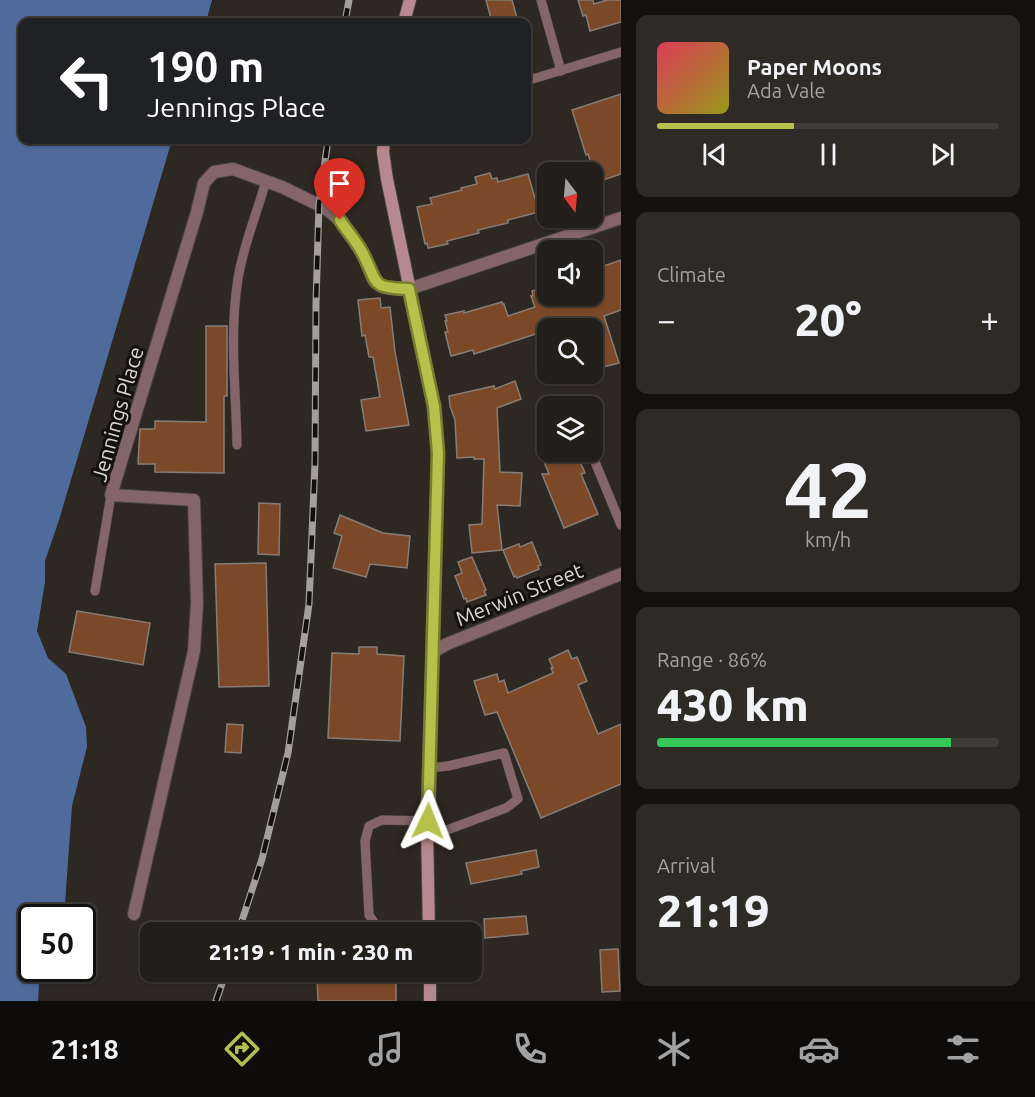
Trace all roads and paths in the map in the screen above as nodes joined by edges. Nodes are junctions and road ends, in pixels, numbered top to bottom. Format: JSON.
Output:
{"nodes":[{"id":1,"x":410,"y":0,"type":"edge"},
{"id":2,"x":541,"y":0,"type":"edge"},
{"id":3,"x":405,"y":18,"type":"edge"},
{"id":4,"x":621,"y":52,"type":"edge"},
{"id":5,"x":561,"y":71,"type":"junction"},
{"id":6,"x":531,"y":80,"type":"edge"},
{"id":7,"x":384,"y":144,"type":"edge"},
{"id":8,"x":266,"y":181,"type":"junction"},
{"id":9,"x":621,"y":218,"type":"edge"},
{"id":10,"x":409,"y":289,"type":"junction"},
{"id":11,"x":237,"y":445,"type":"dead end"},
{"id":12,"x":595,"y":462,"type":"edge"},
{"id":13,"x":111,"y":495,"type":"junction"},
{"id":14,"x":621,"y":525,"type":"edge"},
{"id":15,"x":621,"y":574,"type":"edge"},
{"id":16,"x":95,"y":591,"type":"dead end"},
{"id":17,"x":433,"y":652,"type":"junction"},
{"id":18,"x":429,"y":768,"type":"junction"},
{"id":19,"x":428,"y":826,"type":"junction"},
{"id":20,"x":134,"y":914,"type":"dead end"},
{"id":21,"x":374,"y":922,"type":"edge"},
{"id":22,"x":429,"y":922,"type":"edge"},
{"id":23,"x":430,"y":982,"type":"edge"},
{"id":24,"x":430,"y":1001,"type":"edge"}],
"edges":[{"from":1,"to":3,"type":"main road"},
{"from":2,"to":5,"type":"lane"},
{"from":4,"to":5,"type":"lane"},
{"from":5,"to":6,"type":"lane"},
{"from":7,"to":10,"type":"main road"},
{"from":8,"to":10,"type":"street","name":"Jennings Place"},
{"from":8,"to":11,"type":"lane"},
{"from":8,"to":13,"type":"street","name":"Jennings Place"},
{"from":9,"to":10,"type":"street"},
{"from":10,"to":17,"type":"main road"},
{"from":12,"to":14,"type":"lane"},
{"from":13,"to":16,"type":"lane"},
{"from":13,"to":20,"type":"street","name":"Jennings Place"},
{"from":15,"to":17,"type":"street","name":"Merwin Street"},
{"from":17,"to":18,"type":"main road"},
{"from":18,"to":19,"type":"main road"},
{"from":18,"to":19,"type":"lane"},
{"from":19,"to":21,"type":"lane"},
{"from":19,"to":22,"type":"main road"},
{"from":23,"to":24,"type":"main road"}]}
